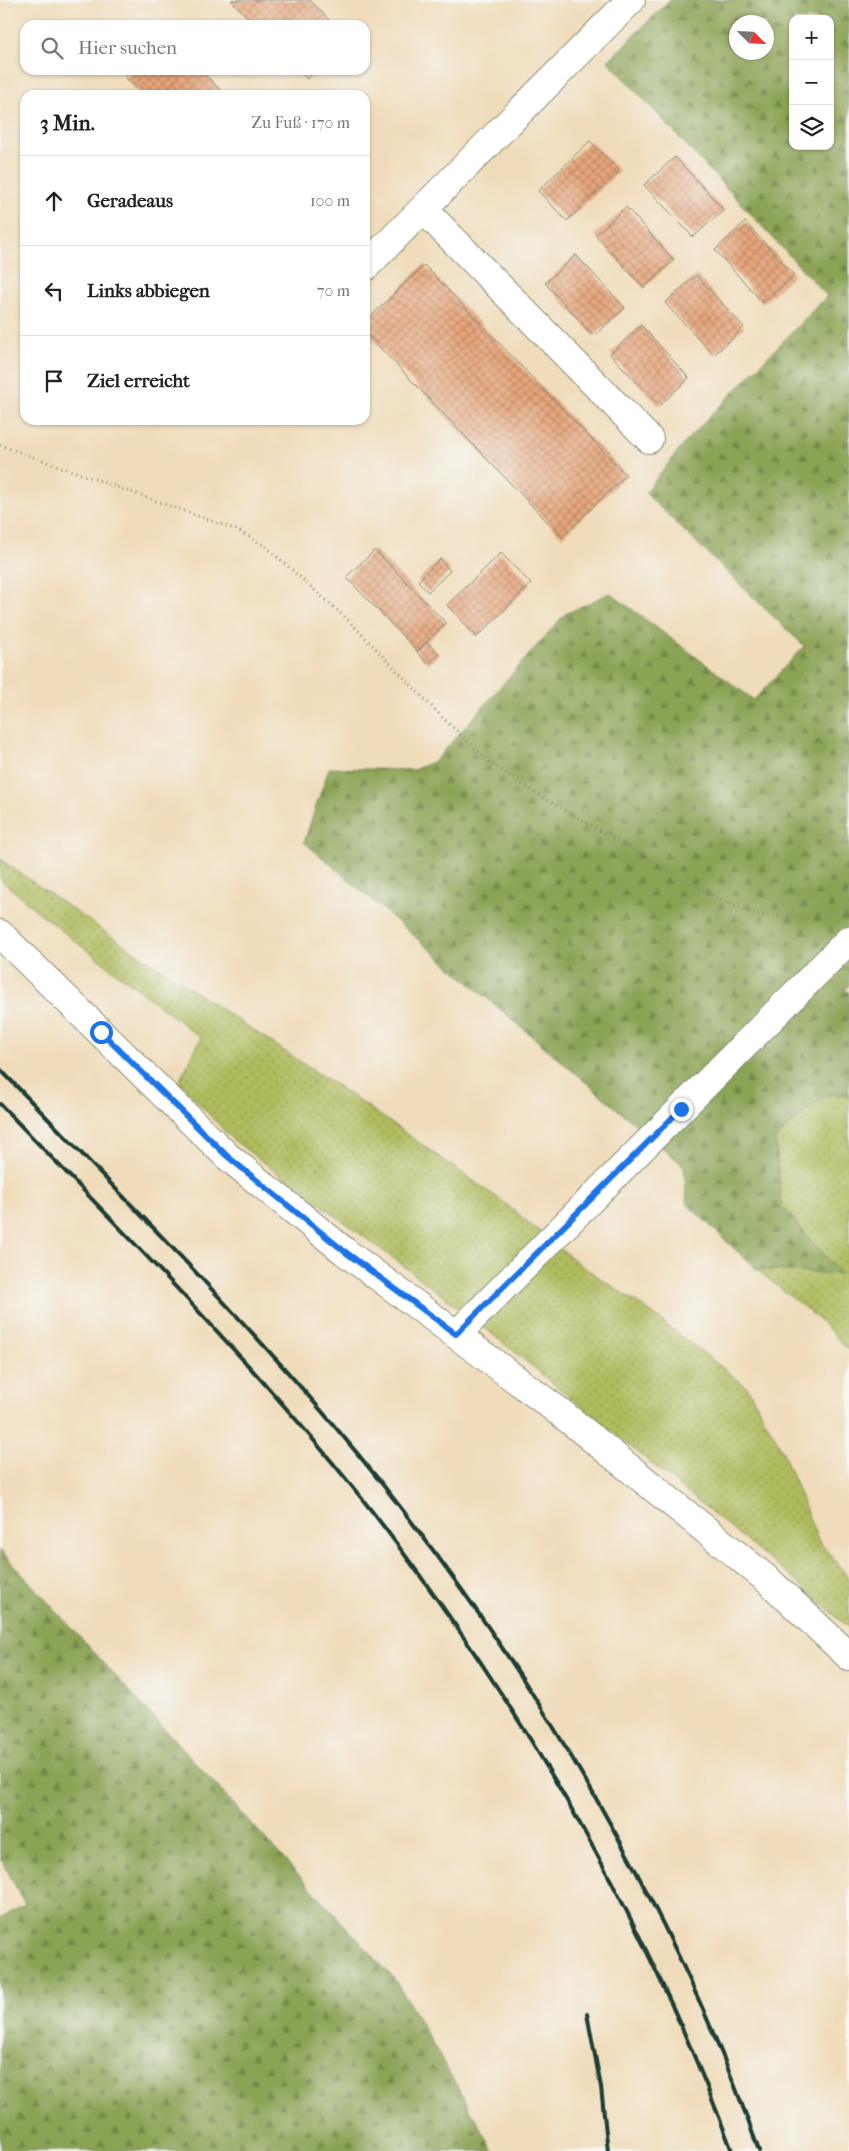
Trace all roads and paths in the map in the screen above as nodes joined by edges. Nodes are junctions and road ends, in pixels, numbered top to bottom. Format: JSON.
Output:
{"nodes":[{"id":1,"x":631,"y":0,"type":"edge"},
{"id":2,"x":423,"y":209,"type":"junction"},
{"id":3,"x":370,"y":262,"type":"edge"},
{"id":4,"x":649,"y":439,"type":"dead end"},
{"id":5,"x":0,"y":444,"type":"edge"},
{"id":6,"x":849,"y":906,"type":"edge"},
{"id":7,"x":0,"y":934,"type":"edge"},
{"id":8,"x":849,"y":940,"type":"edge"},
{"id":9,"x":456,"y":1334,"type":"junction"},
{"id":10,"x":849,"y":1656,"type":"edge"}],
"edges":[{"from":1,"to":2,"type":"lane"},
{"from":2,"to":3,"type":"lane"},
{"from":2,"to":4,"type":"lane"},
{"from":5,"to":6,"type":"path"},
{"from":7,"to":9,"type":"lane"},
{"from":8,"to":9,"type":"lane"},
{"from":9,"to":10,"type":"lane"}]}
